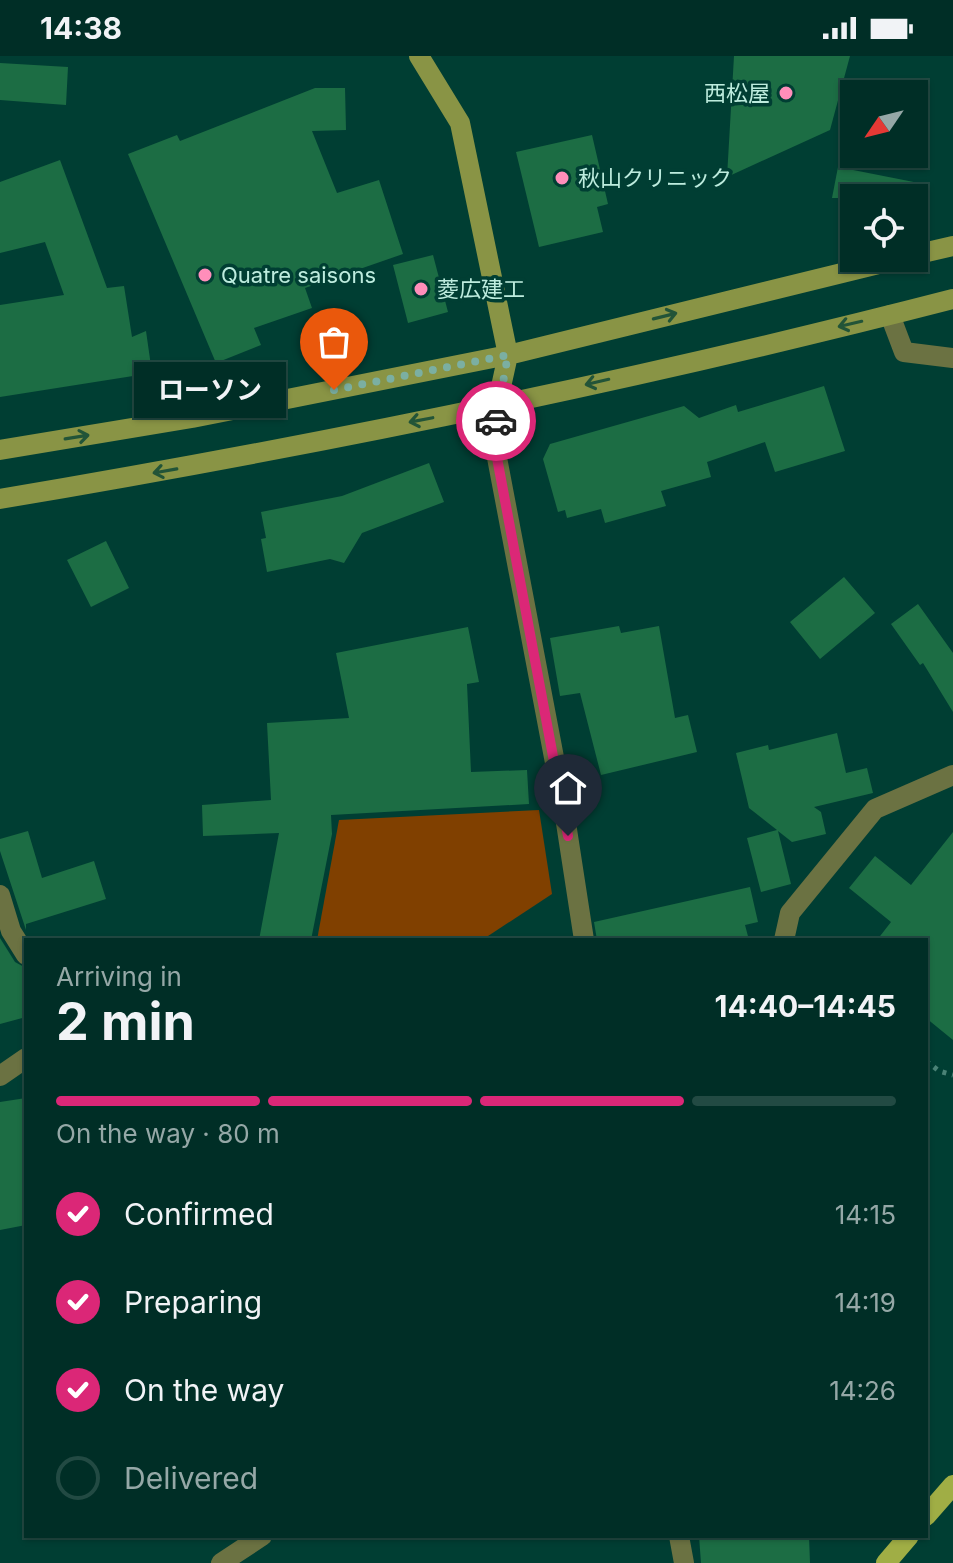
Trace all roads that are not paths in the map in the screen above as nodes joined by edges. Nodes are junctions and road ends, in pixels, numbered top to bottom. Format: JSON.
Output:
{"nodes":[{"id":1,"x":419,"y":56,"type":"edge"},
{"id":2,"x":953,"y":246,"type":"edge"},
{"id":3,"x":928,"y":252,"type":"edge"},
{"id":4,"x":846,"y":272,"type":"edge"},
{"id":5,"x":953,"y":299,"type":"edge"},
{"id":6,"x":890,"y":315,"type":"junction"},
{"id":7,"x":508,"y":355,"type":"junction"},
{"id":8,"x":953,"y":358,"type":"edge"},
{"id":9,"x":497,"y":405,"type":"junction"},
{"id":10,"x":0,"y":450,"type":"edge"},
{"id":11,"x":0,"y":499,"type":"edge"},
{"id":12,"x":953,"y":775,"type":"edge"},
{"id":13,"x":0,"y":895,"type":"edge"},
{"id":14,"x":584,"y":938,"type":"edge"},
{"id":15,"x":784,"y":938,"type":"edge"},
{"id":16,"x":24,"y":952,"type":"edge"},
{"id":17,"x":24,"y":1059,"type":"edge"},
{"id":18,"x":0,"y":1076,"type":"edge"},
{"id":19,"x":953,"y":1485,"type":"edge"},
{"id":20,"x":928,"y":1514,"type":"edge"},
{"id":21,"x":259,"y":1538,"type":"edge"},
{"id":22,"x":679,"y":1538,"type":"edge"},
{"id":23,"x":907,"y":1538,"type":"edge"},
{"id":24,"x":221,"y":1563,"type":"edge"},
{"id":25,"x":684,"y":1563,"type":"edge"},
{"id":26,"x":886,"y":1563,"type":"edge"}],
"edges":[{"from":1,"to":7,"type":"street"},
{"from":2,"to":3,"type":"street"},
{"from":7,"to":4,"type":"street","one_way":true},
{"from":5,"to":6,"type":"street"},
{"from":6,"to":8,"type":"street"},
{"from":6,"to":9,"type":"street","one_way":true},
{"from":7,"to":9,"type":"street"},
{"from":10,"to":7,"type":"street","one_way":true},
{"from":9,"to":11,"type":"street","one_way":true},
{"from":9,"to":14,"type":"street"},
{"from":12,"to":15,"type":"street"},
{"from":13,"to":16,"type":"street"},
{"from":17,"to":18,"type":"street"},
{"from":19,"to":20,"type":"main road"},
{"from":21,"to":24,"type":"street"},
{"from":22,"to":25,"type":"street"},
{"from":23,"to":26,"type":"main road"}]}
